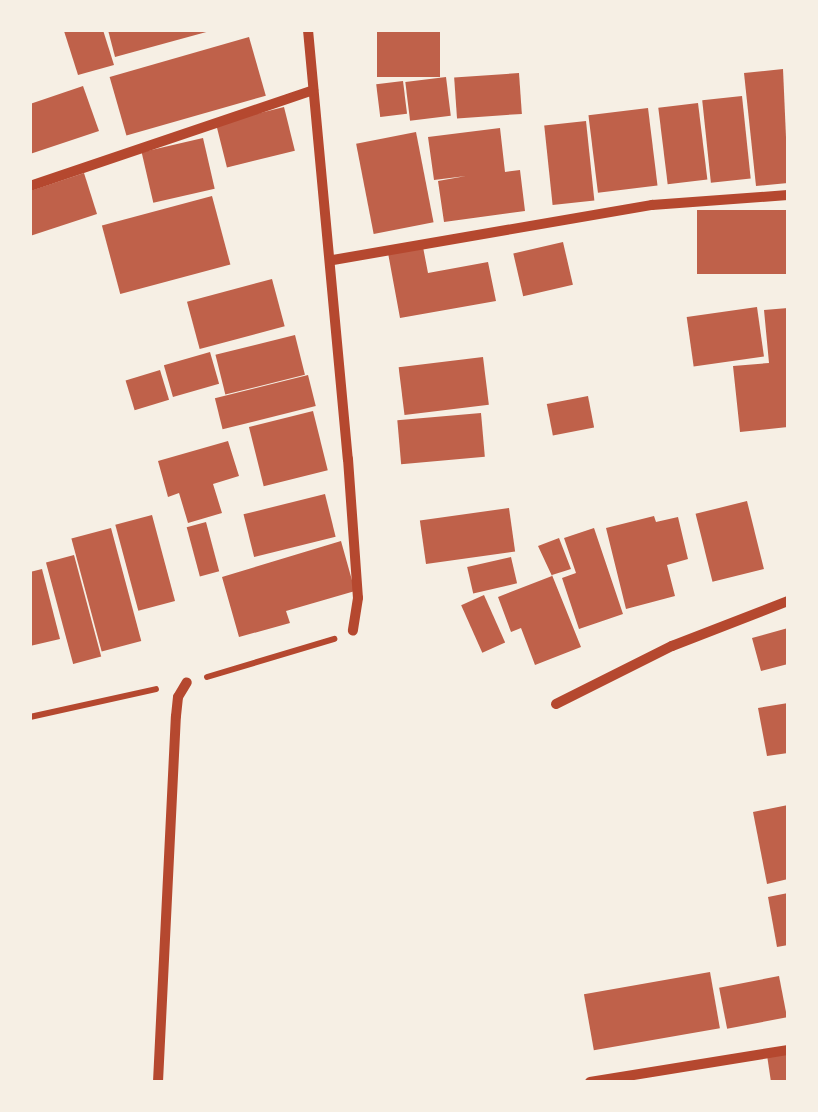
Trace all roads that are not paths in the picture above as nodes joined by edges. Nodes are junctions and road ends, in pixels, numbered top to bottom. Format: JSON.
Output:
{"nodes":[{"id":1,"x":308,"y":30,"type":"edge"},
{"id":2,"x":313,"y":90,"type":"junction"},
{"id":3,"x":30,"y":186,"type":"edge"},
{"id":4,"x":788,"y":195,"type":"edge"},
{"id":5,"x":333,"y":260,"type":"junction"},
{"id":6,"x":788,"y":602,"type":"edge"},
{"id":7,"x":353,"y":631,"type":"dead end"},
{"id":8,"x":187,"y":682,"type":"dead end"},
{"id":9,"x":556,"y":704,"type":"dead end"},
{"id":10,"x":788,"y":1050,"type":"edge"},
{"id":11,"x":158,"y":1082,"type":"edge"},
{"id":12,"x":590,"y":1082,"type":"edge"}],
"edges":[{"from":1,"to":2,"type":"street"},
{"from":2,"to":3,"type":"street"},
{"from":2,"to":5,"type":"street"},
{"from":4,"to":5,"type":"street"},
{"from":5,"to":7,"type":"street"},
{"from":6,"to":9,"type":"street"},
{"from":8,"to":11,"type":"street"},
{"from":10,"to":12,"type":"street"}]}
